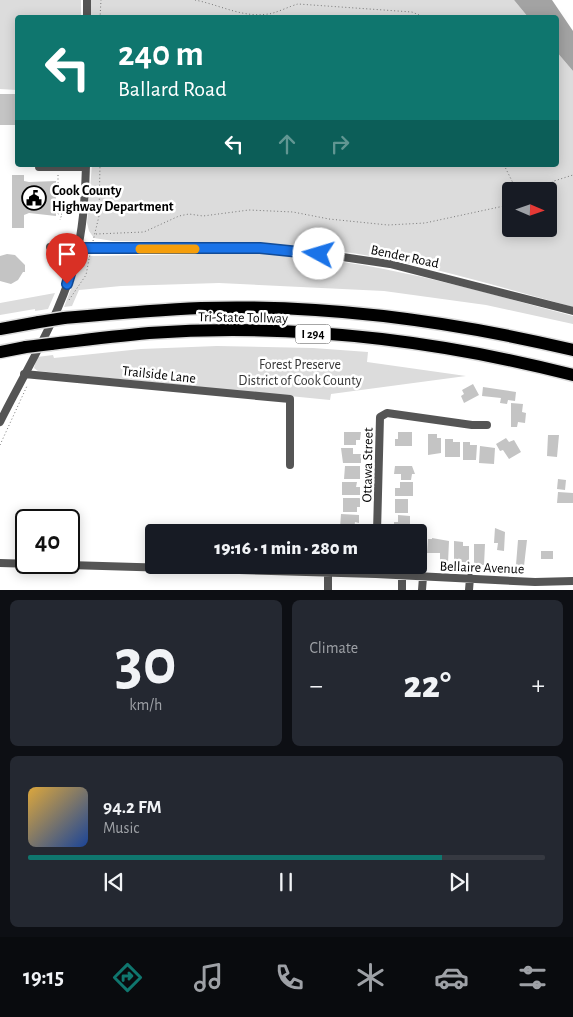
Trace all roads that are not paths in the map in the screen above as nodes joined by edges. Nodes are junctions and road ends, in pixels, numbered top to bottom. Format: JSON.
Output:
{"nodes":[{"id":1,"x":87,"y":0,"type":"edge"},
{"id":2,"x":87,"y":15,"type":"edge"},
{"id":3,"x":86,"y":167,"type":"edge"},
{"id":4,"x":50,"y":248,"type":"dead end"},
{"id":5,"x":78,"y":248,"type":"junction"},
{"id":6,"x":573,"y":311,"type":"edge"},
{"id":7,"x":0,"y":329,"type":"edge"},
{"id":8,"x":573,"y":350,"type":"edge"},
{"id":9,"x":0,"y":352,"type":"edge"},
{"id":10,"x":24,"y":374,"type":"junction"},
{"id":11,"x":573,"y":375,"type":"edge"},
{"id":12,"x":0,"y":422,"type":"edge"},
{"id":13,"x":488,"y":424,"type":"dead end"},
{"id":14,"x":290,"y":465,"type":"dead end"},
{"id":15,"x":377,"y":524,"type":"edge"},
{"id":16,"x":0,"y":563,"type":"edge"},
{"id":17,"x":145,"y":567,"type":"edge"},
{"id":18,"x":328,"y":574,"type":"edge"},
{"id":19,"x":376,"y":574,"type":"edge"},
{"id":20,"x":402,"y":576,"type":"junction"},
{"id":21,"x":423,"y":577,"type":"junction"},
{"id":22,"x":470,"y":578,"type":"junction"},
{"id":23,"x":573,"y":581,"type":"edge"},
{"id":24,"x":535,"y":586,"type":"edge"},
{"id":25,"x":328,"y":590,"type":"edge"},
{"id":26,"x":402,"y":590,"type":"edge"},
{"id":27,"x":422,"y":590,"type":"edge"},
{"id":28,"x":469,"y":590,"type":"edge"}],
"edges":[{"from":1,"to":2,"type":"street"},
{"from":3,"to":5,"type":"street"},
{"from":4,"to":5,"type":"street","name":"Bender Road"},
{"from":5,"to":6,"type":"street","name":"Bender Road"},
{"from":5,"to":10,"type":"street"},
{"from":7,"to":8,"type":"highway","name":"Tri-State Tollway","number":"I 294","bridge":true},
{"from":9,"to":11,"type":"highway","name":"Tri-State Tollway","number":"I 294","bridge":true},
{"from":10,"to":12,"type":"street"},
{"from":10,"to":14,"type":"street","name":"Trailside Lane"},
{"from":13,"to":15,"type":"street","name":"Ottawa Street"},
{"from":16,"to":17,"type":"street","name":"Bellaire Avenue"},
{"from":18,"to":25,"type":"street"},
{"from":19,"to":20,"type":"street","name":"Bellaire Avenue"},
{"from":20,"to":21,"type":"street","name":"Bellaire Avenue"},
{"from":20,"to":26,"type":"street"},
{"from":21,"to":22,"type":"street","name":"Bellaire Avenue"},
{"from":21,"to":27,"type":"street"},
{"from":22,"to":24,"type":"street","name":"Bellaire Avenue"},
{"from":22,"to":28,"type":"street"},
{"from":23,"to":24,"type":"street","name":"Bellaire Avenue"}]}
